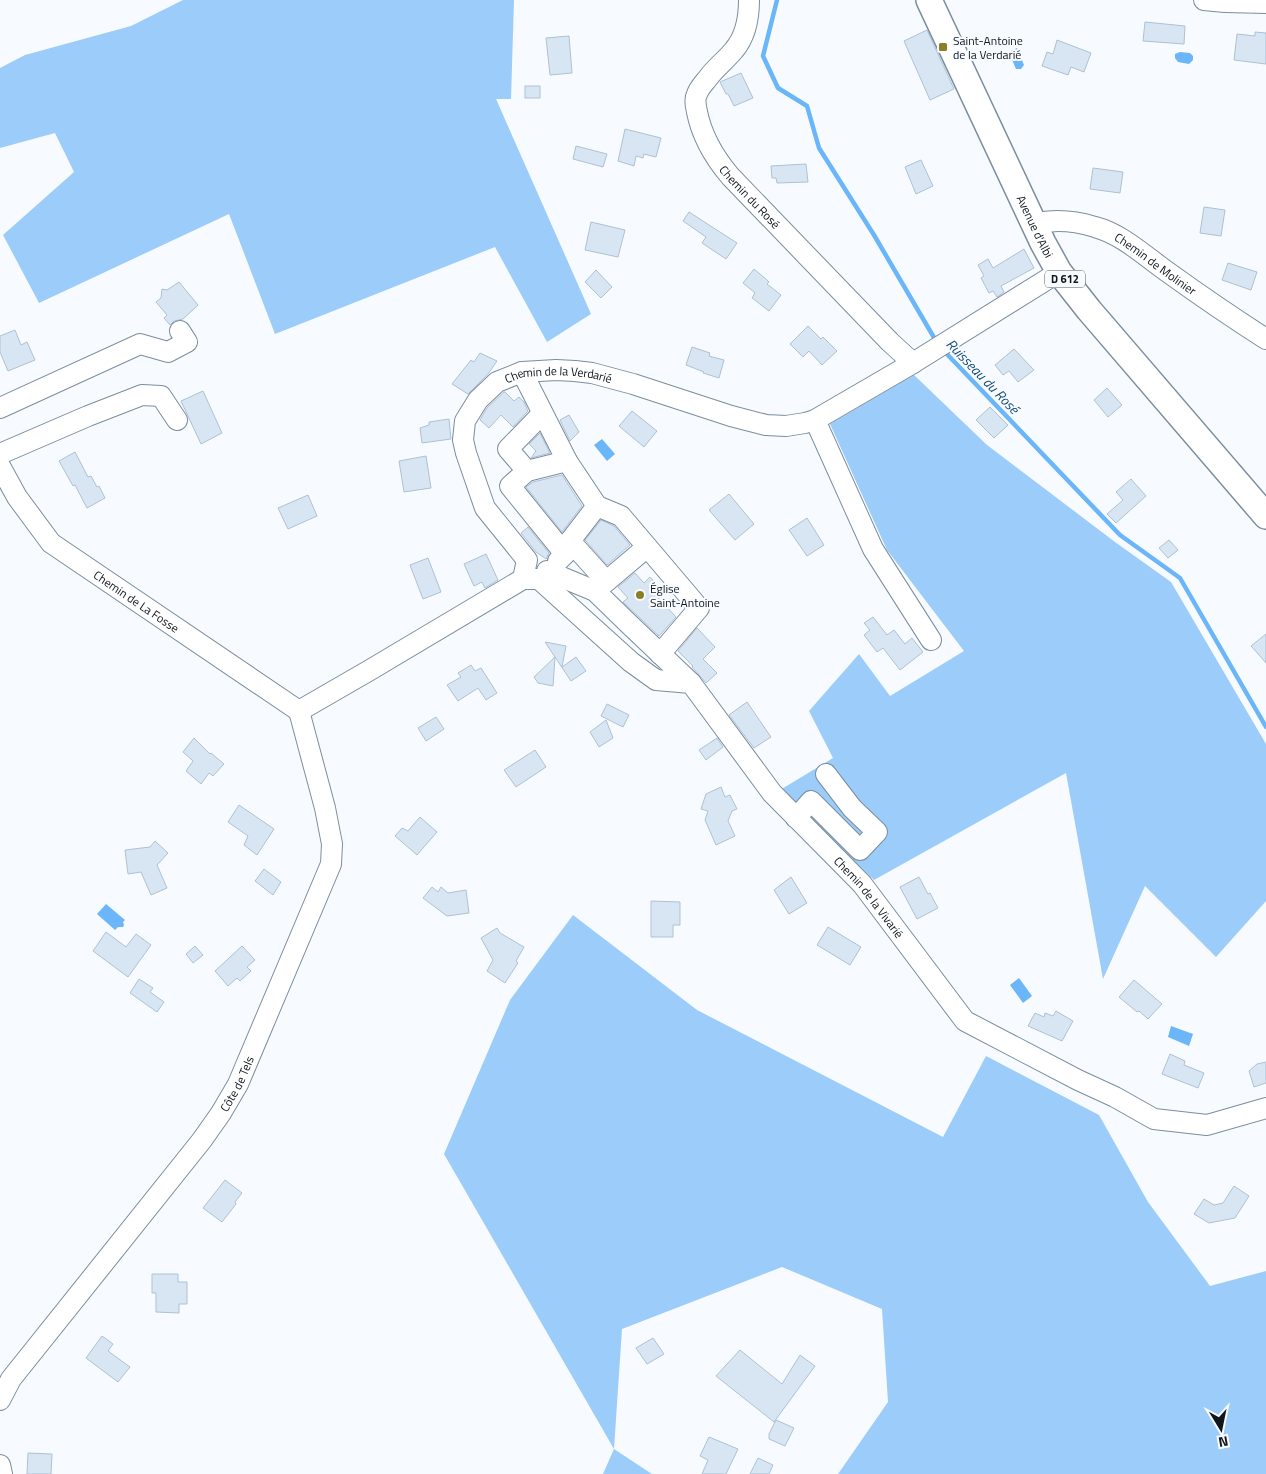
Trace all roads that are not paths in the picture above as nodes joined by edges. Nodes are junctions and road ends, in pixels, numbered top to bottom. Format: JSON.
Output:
{"nodes":[{"id":1,"x":749,"y":0,"type":"edge"},
{"id":2,"x":929,"y":0,"type":"edge"},
{"id":3,"x":1204,"y":0,"type":"edge"},
{"id":4,"x":1266,"y":3,"type":"edge"},
{"id":5,"x":1035,"y":224,"type":"junction"},
{"id":6,"x":1059,"y":272,"type":"junction"},
{"id":7,"x":180,"y":331,"type":"dead end"},
{"id":8,"x":1266,"y":339,"type":"edge"},
{"id":9,"x":913,"y":363,"type":"junction"},
{"id":10,"x":522,"y":372,"type":"junction"},
{"id":11,"x":0,"y":408,"type":"edge"},
{"id":12,"x":542,"y":414,"type":"junction"},
{"id":13,"x":177,"y":420,"type":"dead end"},
{"id":14,"x":815,"y":420,"type":"junction"},
{"id":15,"x":0,"y":454,"type":"edge"},
{"id":16,"x":567,"y":461,"type":"junction"},
{"id":17,"x":0,"y":466,"type":"edge"},
{"id":18,"x":527,"y":471,"type":"junction"},
{"id":19,"x":596,"y":506,"type":"junction"},
{"id":20,"x":1266,"y":516,"type":"edge"},
{"id":21,"x":567,"y":547,"type":"junction"},
{"id":22,"x":647,"y":547,"type":"junction"},
{"id":23,"x":536,"y":576,"type":"junction"},
{"id":24,"x":601,"y":586,"type":"junction"},
{"id":25,"x":931,"y":640,"type":"dead end"},
{"id":26,"x":660,"y":654,"type":"junction"},
{"id":27,"x":691,"y":683,"type":"junction"},
{"id":28,"x":299,"y":711,"type":"junction"},
{"id":29,"x":811,"y":801,"type":"junction"},
{"id":30,"x":852,"y":808,"type":"junction"},
{"id":31,"x":796,"y":818,"type":"junction"},
{"id":32,"x":836,"y":826,"type":"junction"},
{"id":33,"x":1266,"y":1108,"type":"edge"},
{"id":34,"x":0,"y":1400,"type":"edge"},
{"id":35,"x":0,"y":1464,"type":"edge"},
{"id":36,"x":2,"y":1474,"type":"edge"}],
"edges":[{"from":1,"to":9,"type":"street","name":"Chemin du Rosé"},
{"from":2,"to":5,"type":"main road","name":"Avenue d'Albi","number":"D 612"},
{"from":3,"to":4,"type":"street"},
{"from":5,"to":6,"type":"main road","name":"Avenue d'Albi","number":"D 612"},
{"from":5,"to":8,"type":"street","name":"Chemin de Molinier"},
{"from":6,"to":9,"type":"street","name":"Chemin de la Verdarié"},
{"from":6,"to":20,"type":"main road","name":"Avenue d'Albi","number":"D 612"},
{"from":7,"to":11,"type":"street"},
{"from":9,"to":14,"type":"street","name":"Chemin de la Verdarié"},
{"from":10,"to":12,"type":"street"},
{"from":10,"to":14,"type":"street","name":"Chemin de la Verdarié"},
{"from":10,"to":23,"type":"street","name":"Chemin de la Verdarié"},
{"from":12,"to":16,"type":"street"},
{"from":12,"to":18,"type":"street"},
{"from":13,"to":15,"type":"street"},
{"from":14,"to":25,"type":"street"},
{"from":16,"to":18,"type":"street"},
{"from":16,"to":19,"type":"street"},
{"from":17,"to":28,"type":"street","name":"Chemin de La Fosse"},
{"from":18,"to":21,"type":"street","name":"Chemin de la Vivarié"},
{"from":19,"to":21,"type":"street"},
{"from":19,"to":22,"type":"street"},
{"from":21,"to":23,"type":"street"},
{"from":21,"to":24,"type":"street","name":"Chemin de la Vivarié"},
{"from":22,"to":24,"type":"street"},
{"from":22,"to":26,"type":"street"},
{"from":23,"to":24,"type":"street"},
{"from":23,"to":27,"type":"street"},
{"from":23,"to":28,"type":"street"},
{"from":24,"to":26,"type":"street","name":"Chemin de la Vivarié"},
{"from":26,"to":27,"type":"street","name":"Chemin de la Vivarié"},
{"from":27,"to":31,"type":"street","name":"Chemin de la Vivarié"},
{"from":28,"to":34,"type":"street","name":"Côte de Tels"},
{"from":29,"to":30,"type":"street"},
{"from":29,"to":31,"type":"street"},
{"from":29,"to":32,"type":"street"},
{"from":30,"to":32,"type":"street"},
{"from":30,"to":32,"type":"street"},
{"from":31,"to":33,"type":"street","name":"Chemin de la Vivarié"},
{"from":35,"to":36,"type":"street"}]}
